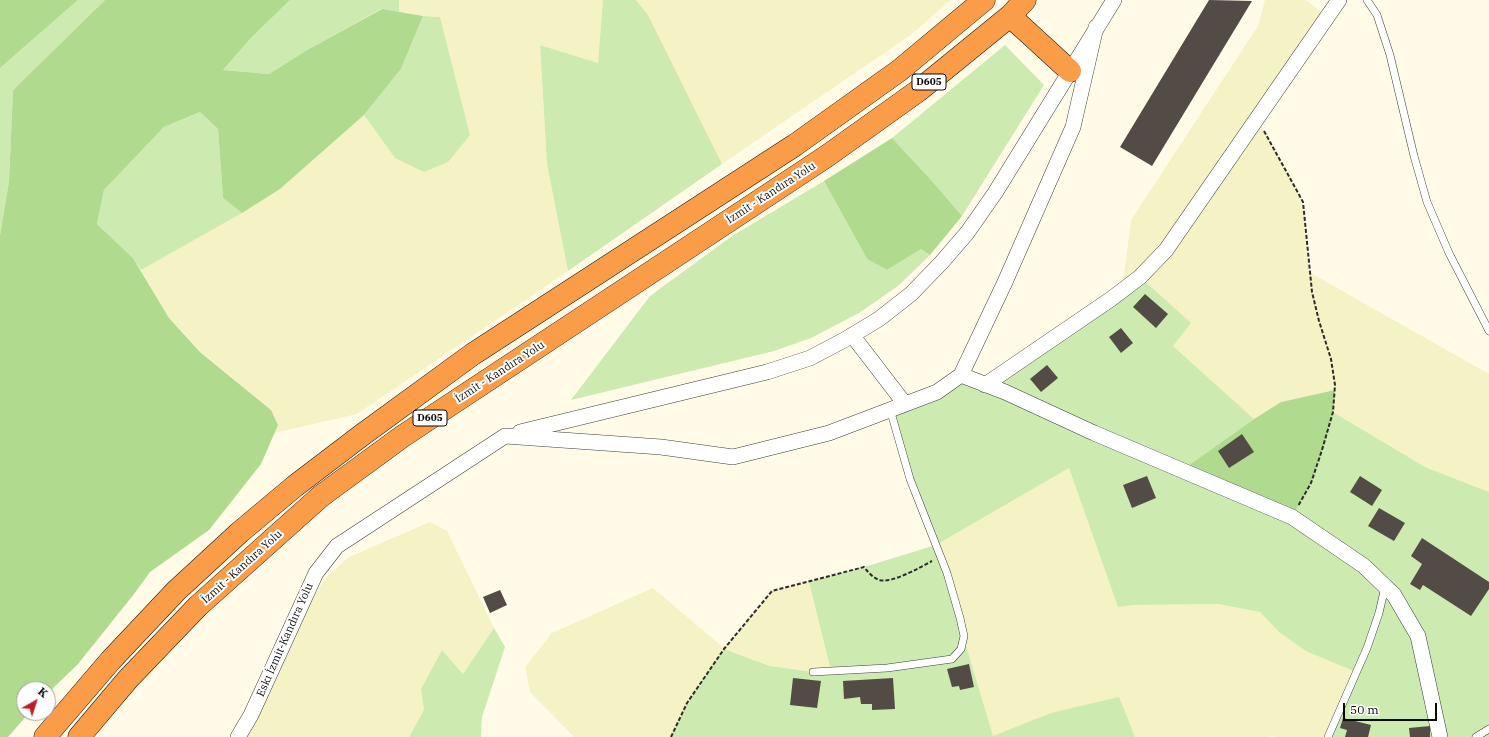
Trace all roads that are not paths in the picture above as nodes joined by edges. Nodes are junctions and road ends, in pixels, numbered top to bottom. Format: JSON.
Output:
{"nodes":[{"id":1,"x":984,"y":0,"type":"edge"},
{"id":2,"x":1024,"y":0,"type":"edge"},
{"id":3,"x":1114,"y":0,"type":"edge"},
{"id":4,"x":1339,"y":0,"type":"edge"},
{"id":5,"x":1367,"y":0,"type":"edge"},
{"id":6,"x":1010,"y":16,"type":"junction"},
{"id":7,"x":1096,"y":27,"type":"junction"},
{"id":8,"x":1070,"y":71,"type":"junction"},
{"id":9,"x":1489,"y":331,"type":"edge"},
{"id":10,"x":852,"y":335,"type":"junction"},
{"id":11,"x":961,"y":375,"type":"junction"},
{"id":12,"x":985,"y":385,"type":"junction"},
{"id":13,"x":905,"y":404,"type":"junction"},
{"id":14,"x":890,"y":409,"type":"junction"},
{"id":15,"x":505,"y":436,"type":"junction"},
{"id":16,"x":1386,"y":586,"type":"junction"},
{"id":17,"x":812,"y":672,"type":"dead end"},
{"id":18,"x":1489,"y":730,"type":"edge"},
{"id":19,"x":45,"y":737,"type":"edge"},
{"id":20,"x":79,"y":737,"type":"edge"},
{"id":21,"x":238,"y":737,"type":"edge"},
{"id":22,"x":1328,"y":737,"type":"edge"},
{"id":23,"x":1440,"y":737,"type":"edge"},
{"id":24,"x":1476,"y":737,"type":"edge"}],
"edges":[{"from":1,"to":19,"type":"highway"},
{"from":2,"to":6,"type":"highway","number":"D605"},
{"from":3,"to":7,"type":"street"},
{"from":4,"to":12,"type":"street"},
{"from":5,"to":9,"type":"lane"},
{"from":6,"to":8,"type":"highway"},
{"from":6,"to":20,"type":"highway","name":"İzmit - Kandıra Yolu","number":"D605"},
{"from":7,"to":8,"type":"street"},
{"from":7,"to":11,"type":"street"},
{"from":8,"to":10,"type":"street"},
{"from":10,"to":13,"type":"street"},
{"from":10,"to":15,"type":"street"},
{"from":11,"to":12,"type":"street"},
{"from":11,"to":13,"type":"street"},
{"from":12,"to":16,"type":"street"},
{"from":13,"to":14,"type":"street"},
{"from":14,"to":15,"type":"street"},
{"from":14,"to":17,"type":"lane"},
{"from":15,"to":21,"type":"street","name":"Eskı İzmit-Kandıra Yolu"},
{"from":16,"to":22,"type":"lane"},
{"from":16,"to":23,"type":"street"},
{"from":18,"to":24,"type":"lane"}]}
